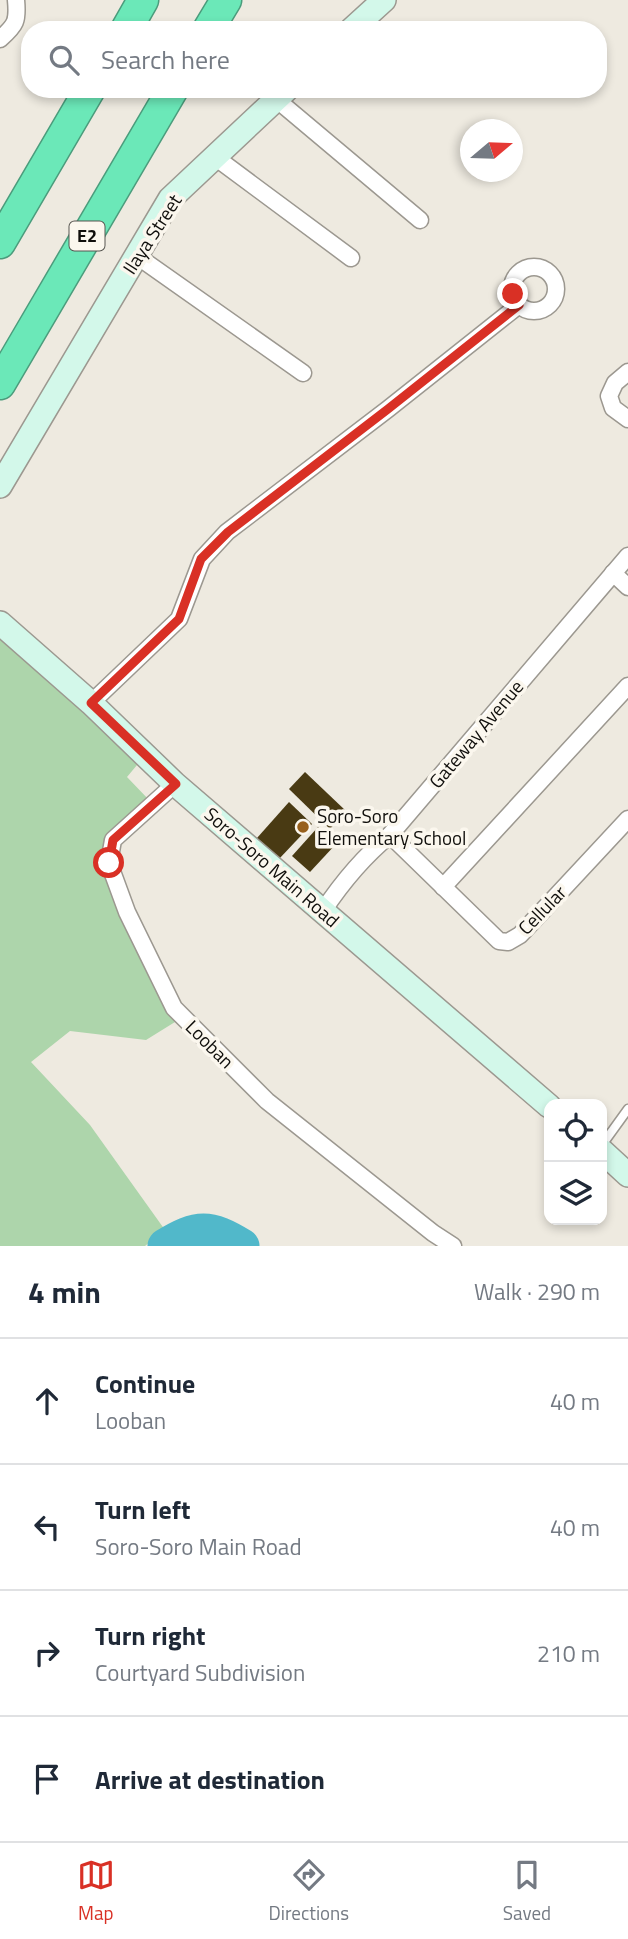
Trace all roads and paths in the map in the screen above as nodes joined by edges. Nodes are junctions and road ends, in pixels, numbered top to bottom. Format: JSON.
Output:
{"nodes":[{"id":1,"x":16,"y":0,"type":"edge"},
{"id":2,"x":144,"y":0,"type":"edge"},
{"id":3,"x":226,"y":0,"type":"edge"},
{"id":4,"x":384,"y":0,"type":"edge"},
{"id":5,"x":131,"y":21,"type":"edge"},
{"id":6,"x":213,"y":21,"type":"edge"},
{"id":7,"x":361,"y":21,"type":"edge"},
{"id":8,"x":0,"y":39,"type":"edge"},
{"id":9,"x":85,"y":98,"type":"edge"},
{"id":10,"x":168,"y":98,"type":"edge"},
{"id":11,"x":277,"y":98,"type":"edge"},
{"id":12,"x":285,"y":98,"type":"edge"},
{"id":13,"x":215,"y":157,"type":"junction"},
{"id":14,"x":420,"y":219,"type":"dead end"},
{"id":15,"x":0,"y":243,"type":"edge"},
{"id":16,"x":137,"y":256,"type":"junction"},
{"id":17,"x":351,"y":258,"type":"dead end"},
{"id":18,"x":519,"y":305,"type":"dead end"},
{"id":19,"x":628,"y":372,"type":"edge"},
{"id":20,"x":303,"y":373,"type":"dead end"},
{"id":21,"x":0,"y":384,"type":"edge"},
{"id":22,"x":628,"y":419,"type":"edge"},
{"id":23,"x":0,"y":486,"type":"edge"},
{"id":24,"x":628,"y":556,"type":"edge"},
{"id":25,"x":613,"y":573,"type":"junction"},
{"id":26,"x":628,"y":587,"type":"edge"},
{"id":27,"x":0,"y":623,"type":"edge"},
{"id":28,"x":628,"y":686,"type":"edge"},
{"id":29,"x":91,"y":703,"type":"junction"},
{"id":30,"x":176,"y":784,"type":"junction"},
{"id":31,"x":628,"y":819,"type":"edge"},
{"id":32,"x":390,"y":835,"type":"junction"},
{"id":33,"x":443,"y":887,"type":"junction"},
{"id":34,"x":323,"y":911,"type":"junction"},
{"id":35,"x":544,"y":1102,"type":"edge"},
{"id":36,"x":628,"y":1109,"type":"edge"},
{"id":37,"x":607,"y":1138,"type":"edge"},
{"id":38,"x":607,"y":1156,"type":"edge"},
{"id":39,"x":628,"y":1175,"type":"edge"},
{"id":40,"x":453,"y":1246,"type":"edge"}],
"edges":[{"from":1,"to":8,"type":"street"},
{"from":2,"to":5,"type":"highway"},
{"from":3,"to":6,"type":"highway"},
{"from":4,"to":7,"type":"street"},
{"from":9,"to":15,"type":"highway"},
{"from":10,"to":21,"type":"highway","number":"E2"},
{"from":11,"to":13,"type":"street","name":"Ilaya Street"},
{"from":12,"to":14,"type":"street"},
{"from":13,"to":16,"type":"street","name":"Ilaya Street"},
{"from":13,"to":17,"type":"street"},
{"from":16,"to":20,"type":"street"},
{"from":16,"to":23,"type":"street","name":"Ilaya Street"},
{"from":18,"to":29,"type":"street"},
{"from":19,"to":22,"type":"street"},
{"from":24,"to":25,"type":"street","name":"Gateway Avenue"},
{"from":25,"to":26,"type":"street"},
{"from":25,"to":32,"type":"street","name":"Gateway Avenue"},
{"from":27,"to":29,"type":"street","name":"Soro-Soro Main Road"},
{"from":28,"to":33,"type":"street"},
{"from":29,"to":30,"type":"street","name":"Soro-Soro Main Road"},
{"from":30,"to":34,"type":"street","name":"Soro-Soro Main Road"},
{"from":30,"to":40,"type":"street","name":"Looban"},
{"from":31,"to":33,"type":"street","name":"Cellular"},
{"from":32,"to":33,"type":"street","name":"Cellular"},
{"from":32,"to":34,"type":"street","name":"Gateway Avenue"},
{"from":34,"to":35,"type":"street","name":"Soro-Soro Main Road"},
{"from":36,"to":37,"type":"lane"},
{"from":38,"to":39,"type":"street"}]}
